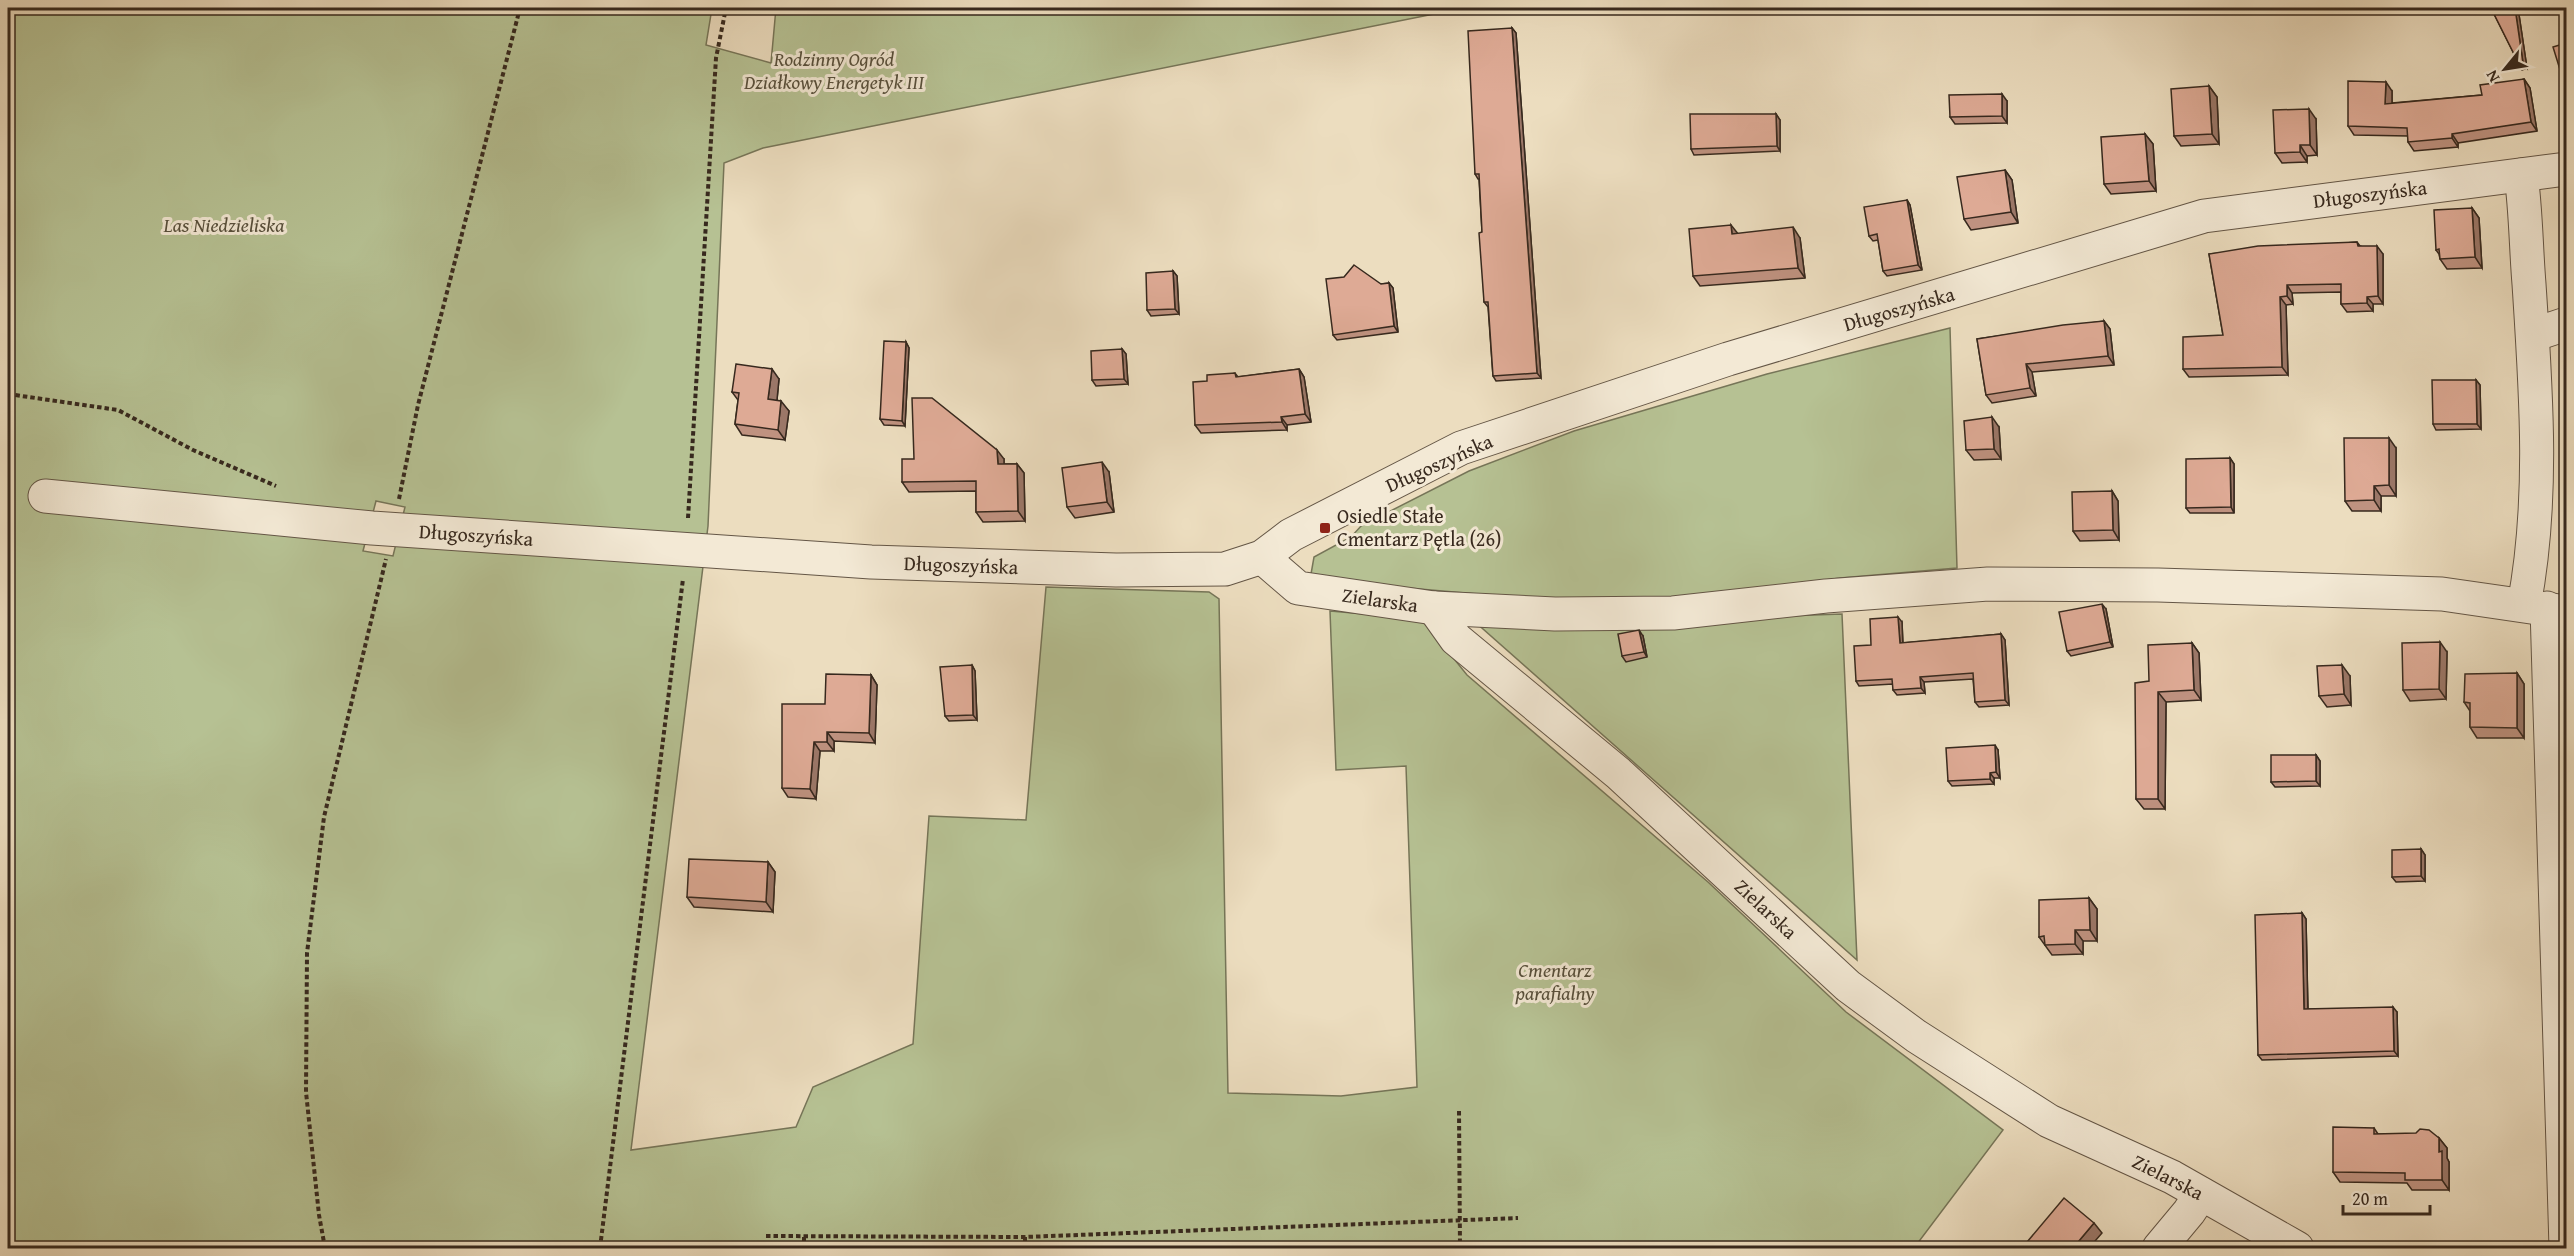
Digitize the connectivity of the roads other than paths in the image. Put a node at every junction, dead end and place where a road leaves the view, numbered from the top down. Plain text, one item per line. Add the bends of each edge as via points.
1 (2566, 168) edge
2 (2521, 175) junction
3 (2566, 324) edge
4 (2533, 334) junction
5 (45, 496) dead end
6 (1262, 557) junction
7 (1434, 608) junction
8 (2546, 608) edge
9 (2201, 1194) junction
10 (2159, 1248) edge
11 (2297, 1248) edge
12 (2566, 1248) edge

1 - 2 street, Długoszyńska
2 - 4 street
2 - 6 street, Długoszyńska via 2204,216 1728,359 1461,448 1291,534
3 - 4 street
4 - 8 street via 2537,465 2528,584
5 - 6 street, Długoszyńska via 393,530 871,562 1116,570 1225,569
6 - 7 street, Zielarska via 1298,588
7 - 8 street via 1555,614 1673,613 1988,584 2442,594
7 - 9 street, Zielarska via 1456,639 1618,773 1848,986 1916,1036 2049,1120
8 - 12 street
9 - 10 street
9 - 11 street, Zielarska

